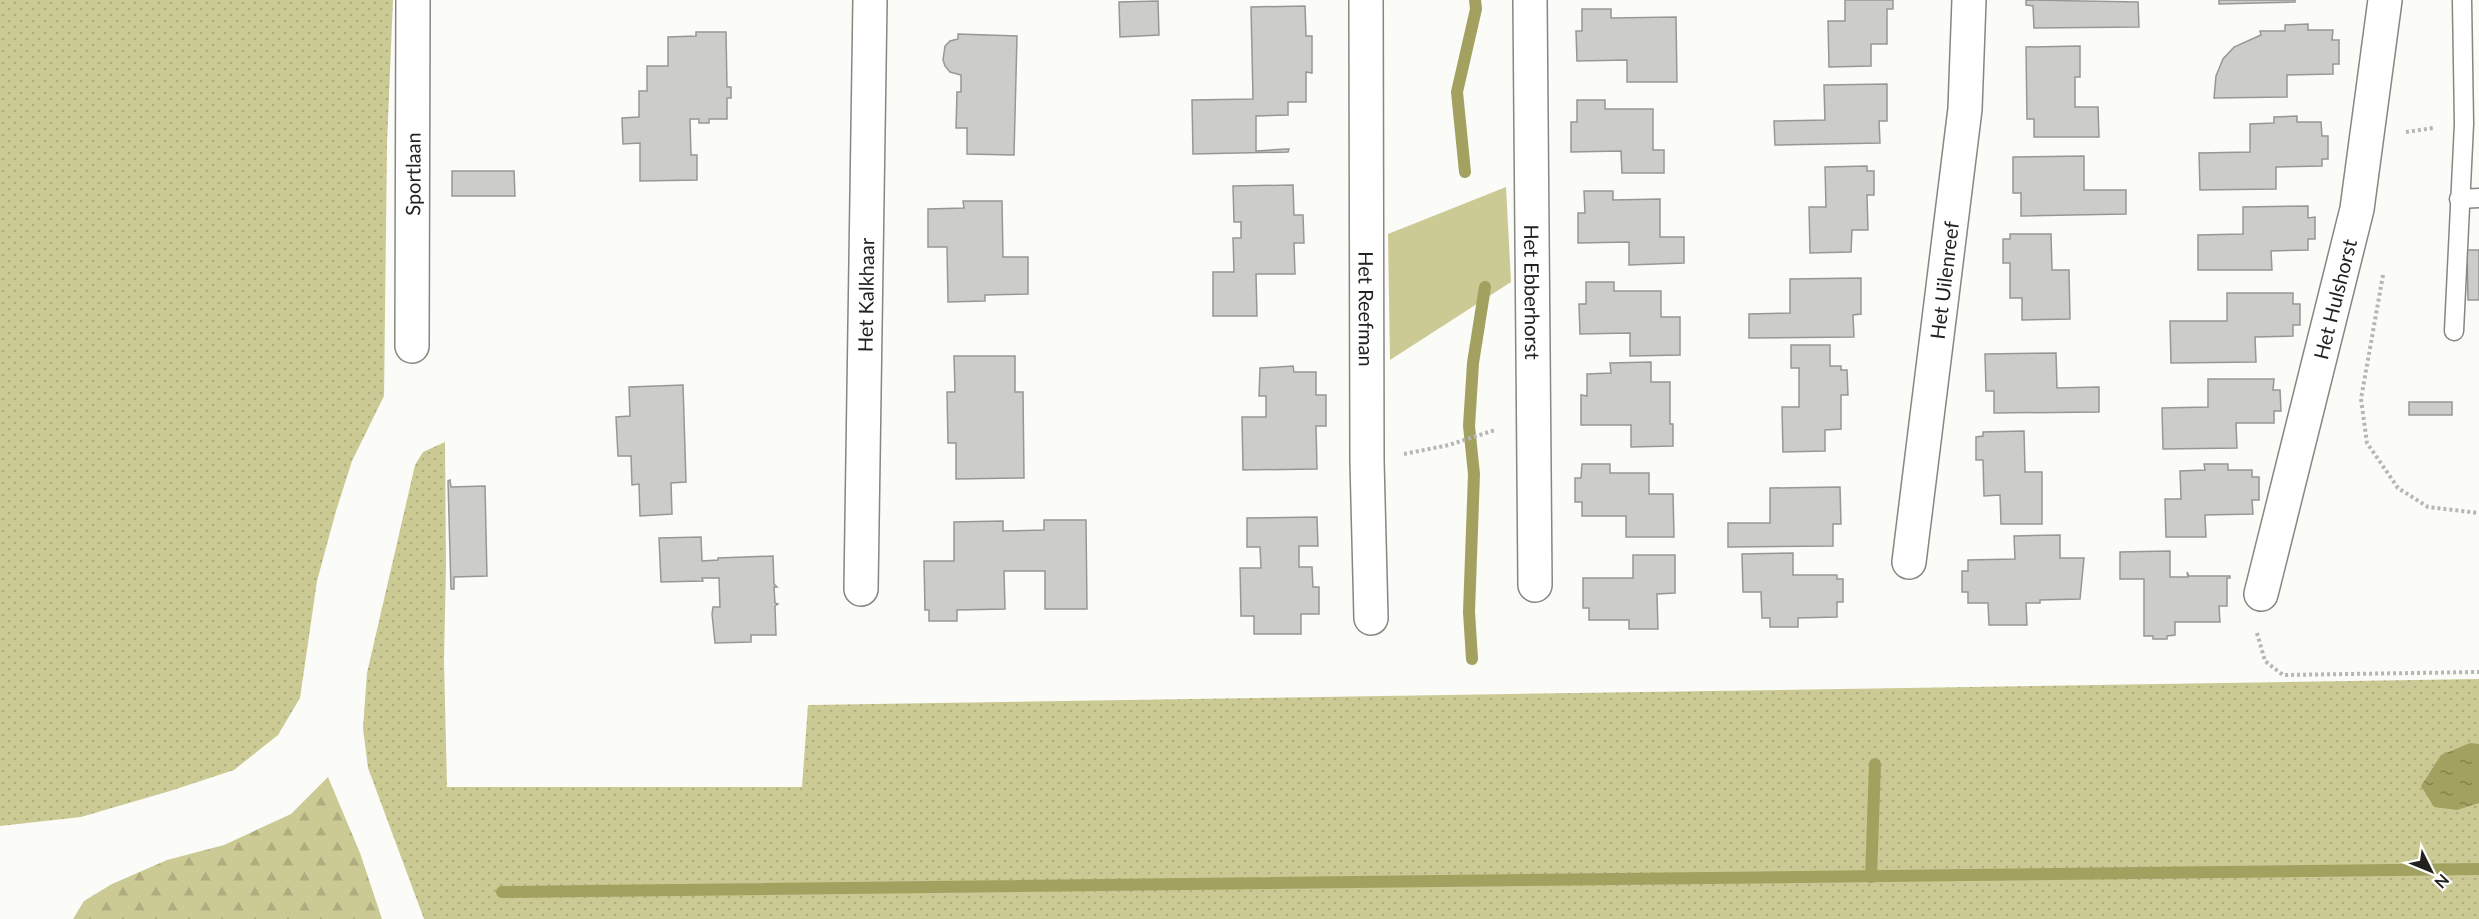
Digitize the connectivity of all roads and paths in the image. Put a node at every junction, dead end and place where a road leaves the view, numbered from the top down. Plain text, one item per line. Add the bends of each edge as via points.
1 (413, 0) edge
2 (870, 0) edge
3 (1366, 0) edge
4 (1530, 0) edge
5 (1969, 0) edge
6 (2385, 0) edge
7 (2462, 0) edge
8 (2464, 124) junction
9 (2405, 142) dead end
10 (2479, 198) edge
11 (2459, 199) junction
12 (2384, 271) dead end
13 (2454, 331) dead end
14 (412, 346) dead end
15 (1488, 433) dead end
16 (1449, 445) dead end
17 (2479, 513) edge
18 (1909, 562) dead end
19 (1535, 585) dead end
20 (861, 589) dead end
21 (2261, 594) joint
22 (1371, 618) dead end
23 (2479, 672) edge

1 - 14 street, Sportlaan
2 - 20 street, Het Kalkhaar
3 - 22 street, Het Reefman
4 - 19 street, Het Ebberhorst
5 - 18 street, Het Uilenreef via 1965,108
6 - 21 street, Het Hulshorst via 2358,209
7 - 8 lane
8 - 9 path via 2406,130
8 - 11 lane
10 - 11 lane
11 - 13 lane
12 - 17 path via 2361,399 2367,443 2398,488 2428,507
15 - 16 path
21 - 23 path via 2256,631 2265,661 2283,675

